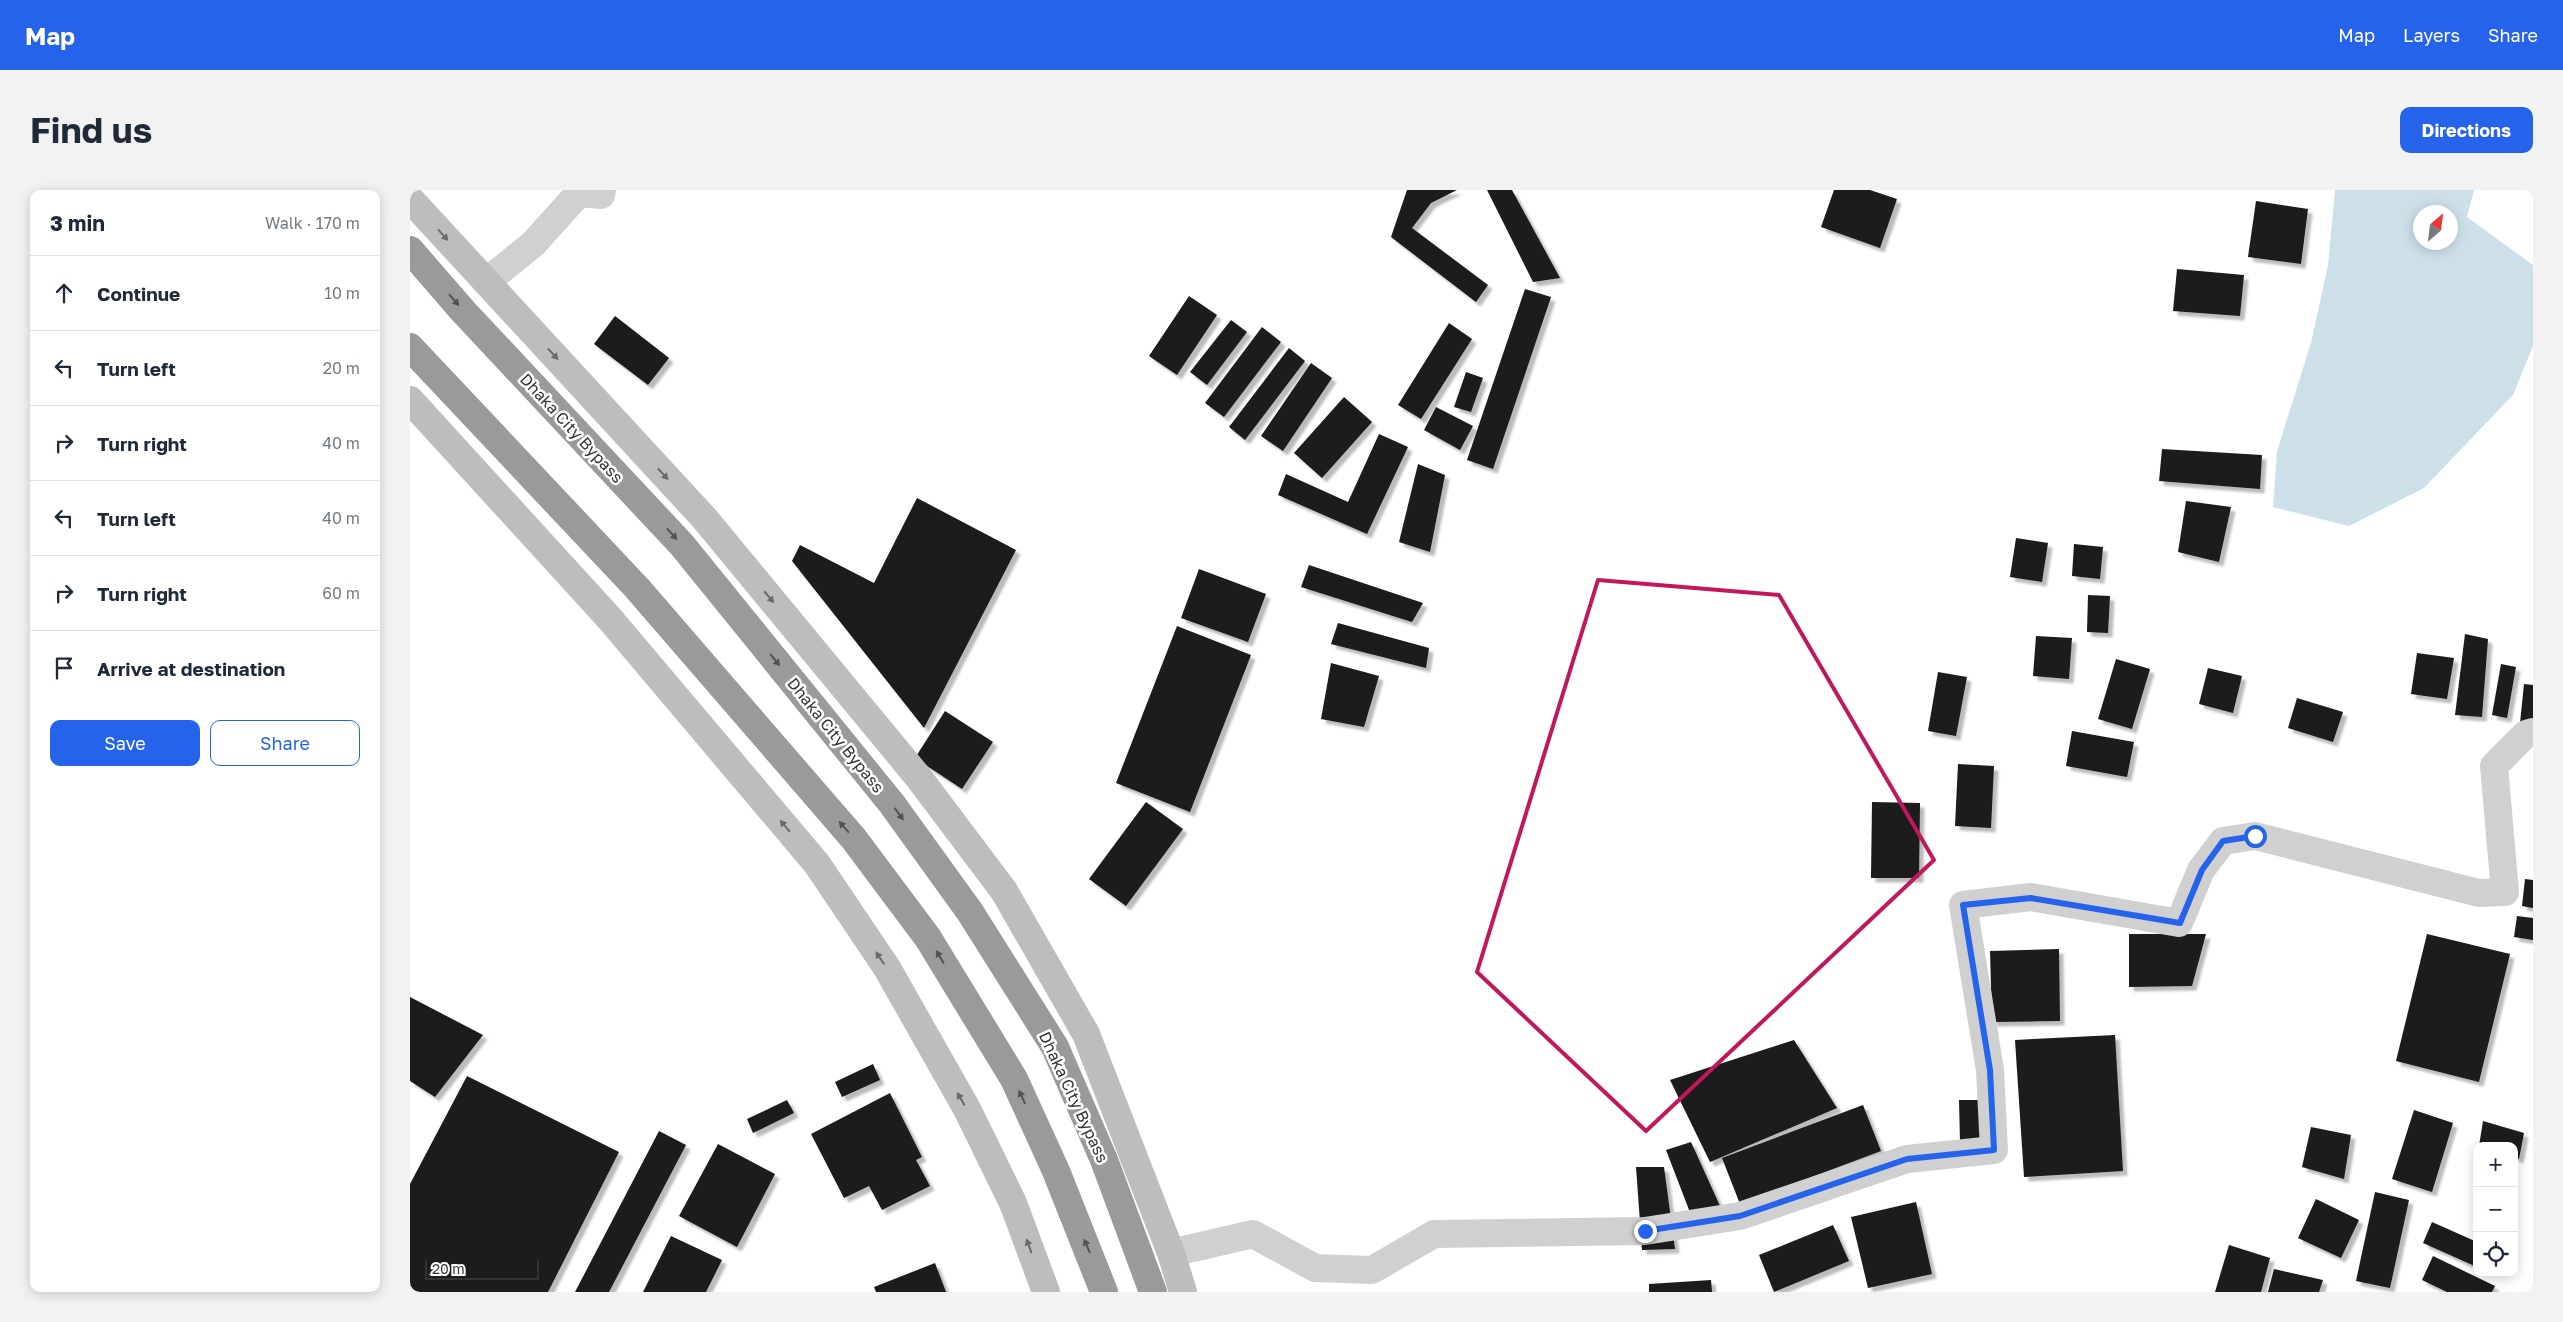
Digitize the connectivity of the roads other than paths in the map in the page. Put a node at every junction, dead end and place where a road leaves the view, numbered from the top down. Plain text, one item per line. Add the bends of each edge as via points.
1 (602, 190) edge
2 (410, 198) edge
3 (410, 250) edge
4 (486, 282) junction
5 (410, 347) edge
6 (410, 400) edge
7 (2533, 732) edge
8 (1171, 1253) junction
9 (1046, 1292) edge
10 (1104, 1292) edge
11 (1153, 1292) edge
12 (1183, 1292) edge

1 - 4 street via 601,195 579,193 533,244
2 -> 4 main road
3 -> 11 highway, Dhaka City Bypass via 682,545 892,804 970,912 1055,1047 1104,1160
4 -> 8 main road via 705,519 919,778 1004,891 1086,1034
10 -> 5 highway via 1056,1171 1014,1079 928,938 854,839 637,588
9 -> 6 main road via 1013,1203 967,1110 886,968 817,864 610,619
7 - 8 street via 2526,734 2494,766 2505,892 2479,893 2255,836 2223,841 2202,870 2180,923 2031,898 1963,905 1990,1070 1994,1150 1907,1159 1740,1216 1645,1231 1434,1234 1372,1270 1315,1268 1253,1234
8 - 12 main road

